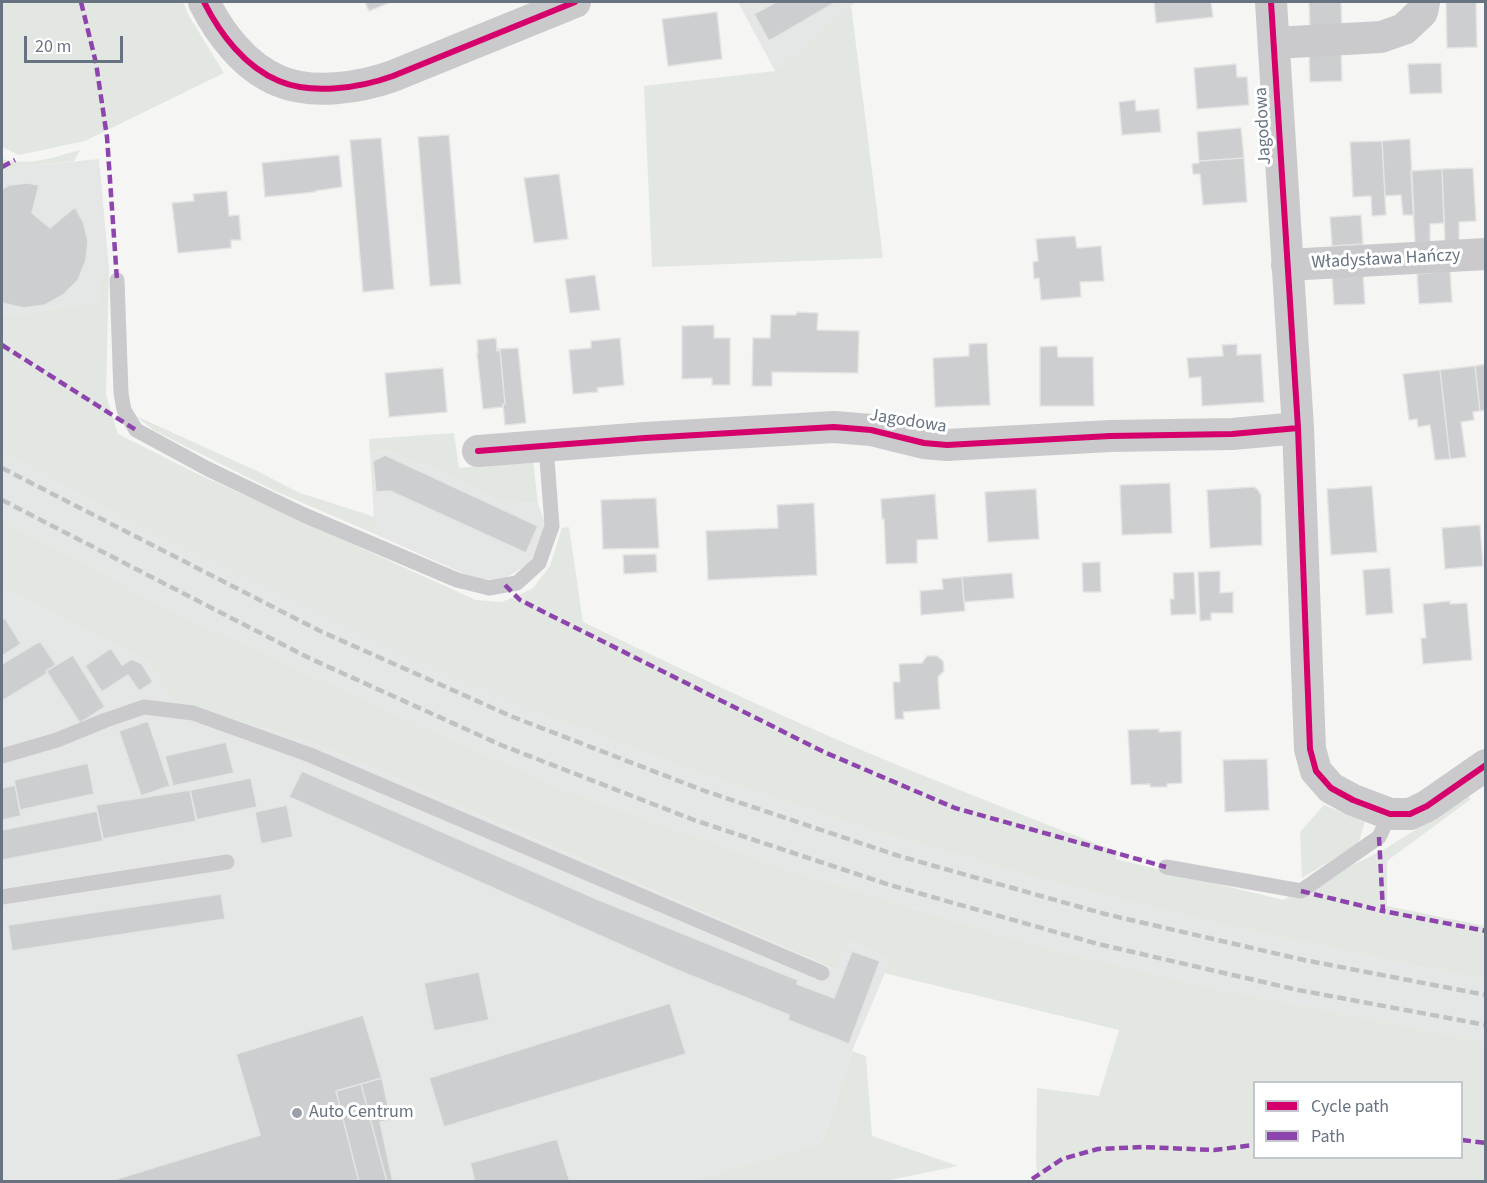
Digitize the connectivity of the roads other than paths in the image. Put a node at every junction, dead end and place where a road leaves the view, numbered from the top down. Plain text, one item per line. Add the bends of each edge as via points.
1 (204, 2) edge
2 (575, 2) edge
3 (1271, 2) edge
4 (1424, 2) edge
5 (1274, 43) junction
6 (1485, 254) edge
7 (1287, 265) junction
8 (117, 280) dead end
9 (1298, 429) junction
10 (546, 446) junction
11 (478, 451) dead end
12 (2, 756) edge
13 (1485, 765) edge
14 (1390, 814) junction
15 (227, 862) dead end
16 (1166, 867) dead end
17 (2, 897) edge
18 (822, 973) dead end

1 - 2 street via 227,39 266,75 288,84 326,88 383,80
3 - 5 street, Jagodowa
4 - 5 street via 1422,12 1404,29 1381,37
5 - 7 street, Jagodowa
6 - 7 street, Władysława Hańczy
7 - 9 street, Jagodowa
8 - 10 lane via 121,393 124,410 136,430 304,515 457,580 489,588 517,584 539,563 552,526
9 - 10 street, Jagodowa via 947,445 834,427
9 - 14 street, Jagodowa via 1310,749 1316,771 1331,788 1353,801
10 - 11 street, Jagodowa
12 - 18 lane via 144,707 193,713 310,755
13 - 14 street, Jagodowa via 1427,806 1410,814
14 - 16 lane via 1379,837 1301,891
15 - 17 lane

